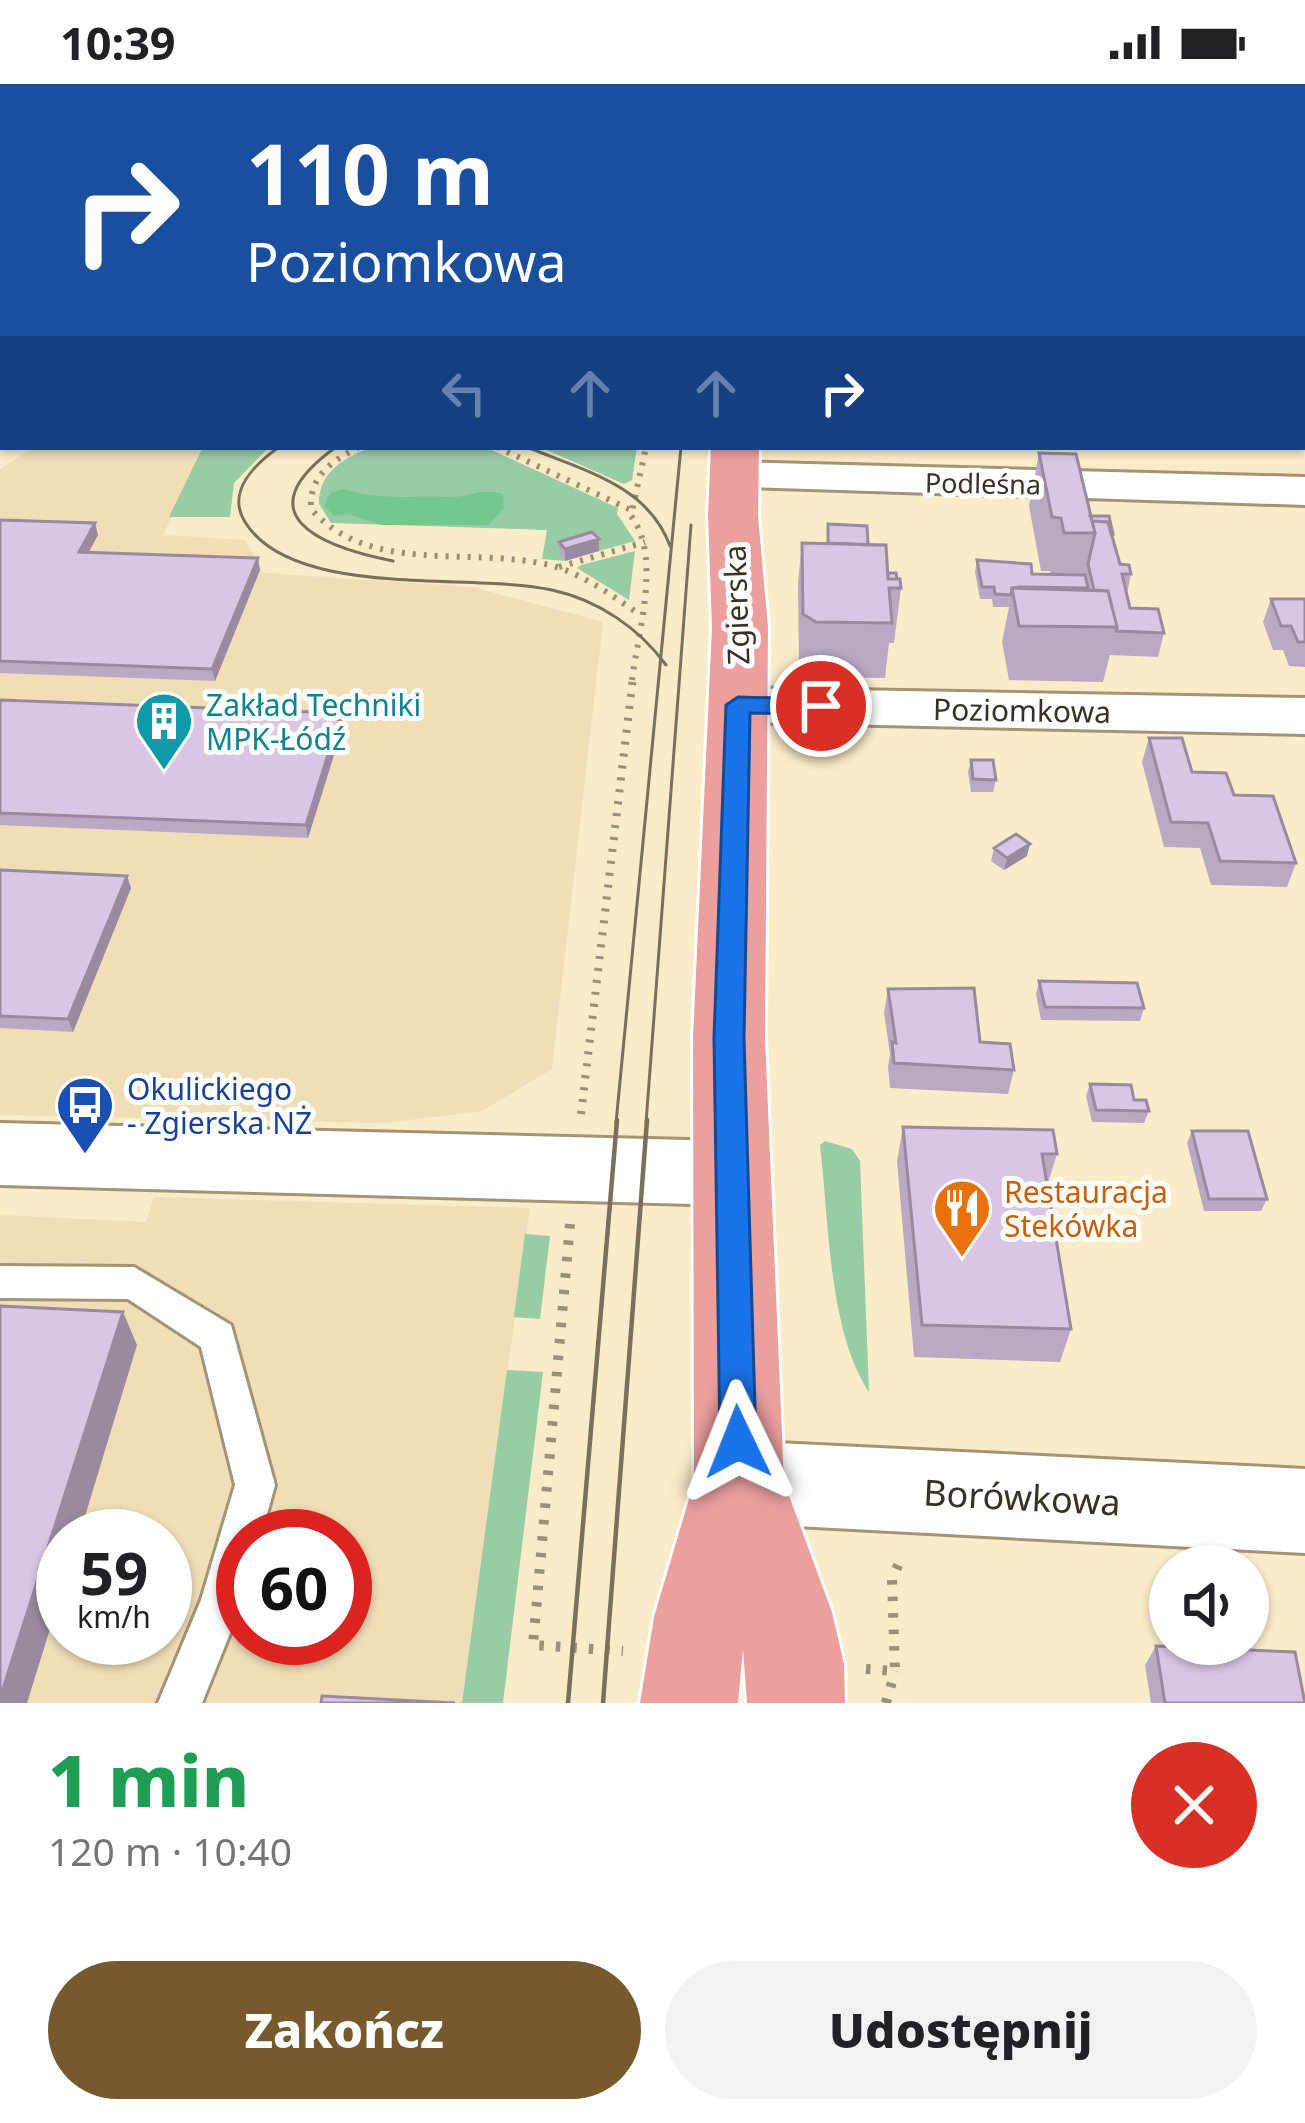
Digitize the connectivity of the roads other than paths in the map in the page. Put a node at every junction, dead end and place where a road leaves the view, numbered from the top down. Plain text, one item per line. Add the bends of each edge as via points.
1 (734, 462) edge
2 (1305, 491) edge
3 (738, 705) junction
4 (1305, 716) edge
5 (0, 1154) edge
6 (729, 1173) junction
7 (0, 1282) edge
8 (739, 1482) junction
9 (1305, 1511) edge
10 (656, 1677) edge
11 (826, 1686) edge
12 (180, 1703) edge

1 - 2 street, Podleśna
1 - 3 main road, Zgierska
3 - 4 street, Poziomkowa
3 - 6 main road, Zgierska
5 - 6 street
6 - 8 main road, Zgierska
7 - 12 lane via 134,1282 218,1337 255,1485 222,1600
8 - 9 street, Borówkowa
8 - 10 main road, Zgierska via 703,1599
8 - 11 main road, Zgierska via 795,1664

